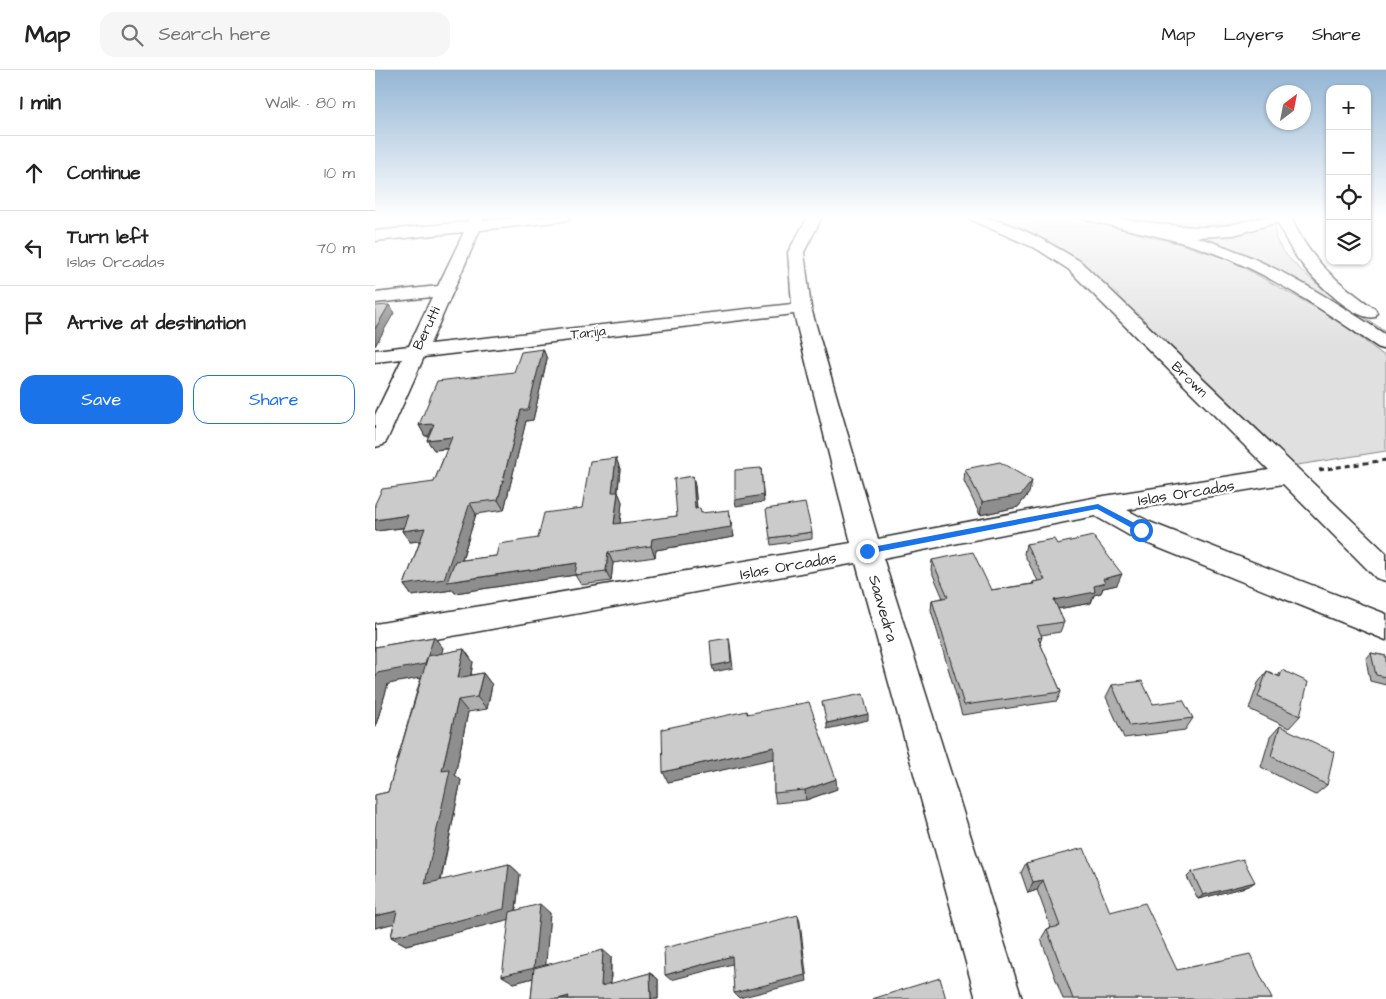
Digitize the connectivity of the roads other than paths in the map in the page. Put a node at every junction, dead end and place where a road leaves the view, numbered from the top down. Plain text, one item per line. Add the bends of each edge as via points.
1 (457, 260) edge
2 (797, 260) edge
3 (1067, 260) edge
4 (1245, 260) edge
5 (1307, 260) edge
6 (443, 292) junction
7 (375, 298) edge
8 (802, 308) junction
9 (1386, 325) edge
10 (1386, 344) edge
11 (415, 351) junction
12 (375, 356) edge
13 (375, 440) edge
14 (1289, 475) junction
15 (1098, 506) junction
16 (867, 551) junction
17 (1386, 570) edge
18 (1386, 627) edge
19 (375, 638) edge
20 (999, 999) edge

1 - 6 street, Berutti
2 - 8 street, Saavedra
3 - 14 street, Brown
4 - 10 street via 1339,313
5 - 9 street via 1346,296
6 - 7 street
6 - 11 street, Berutti
8 - 11 street, Tarija
8 - 16 street, Saavedra
11 - 12 street, Tarija
11 - 13 street, Berutti
14 - 15 street, Islas Orcadas
14 - 17 street, Brown
15 - 16 street, Islas Orcadas
15 - 18 street via 1141,530
16 - 19 street, Islas Orcadas
16 - 20 street, Saavedra

